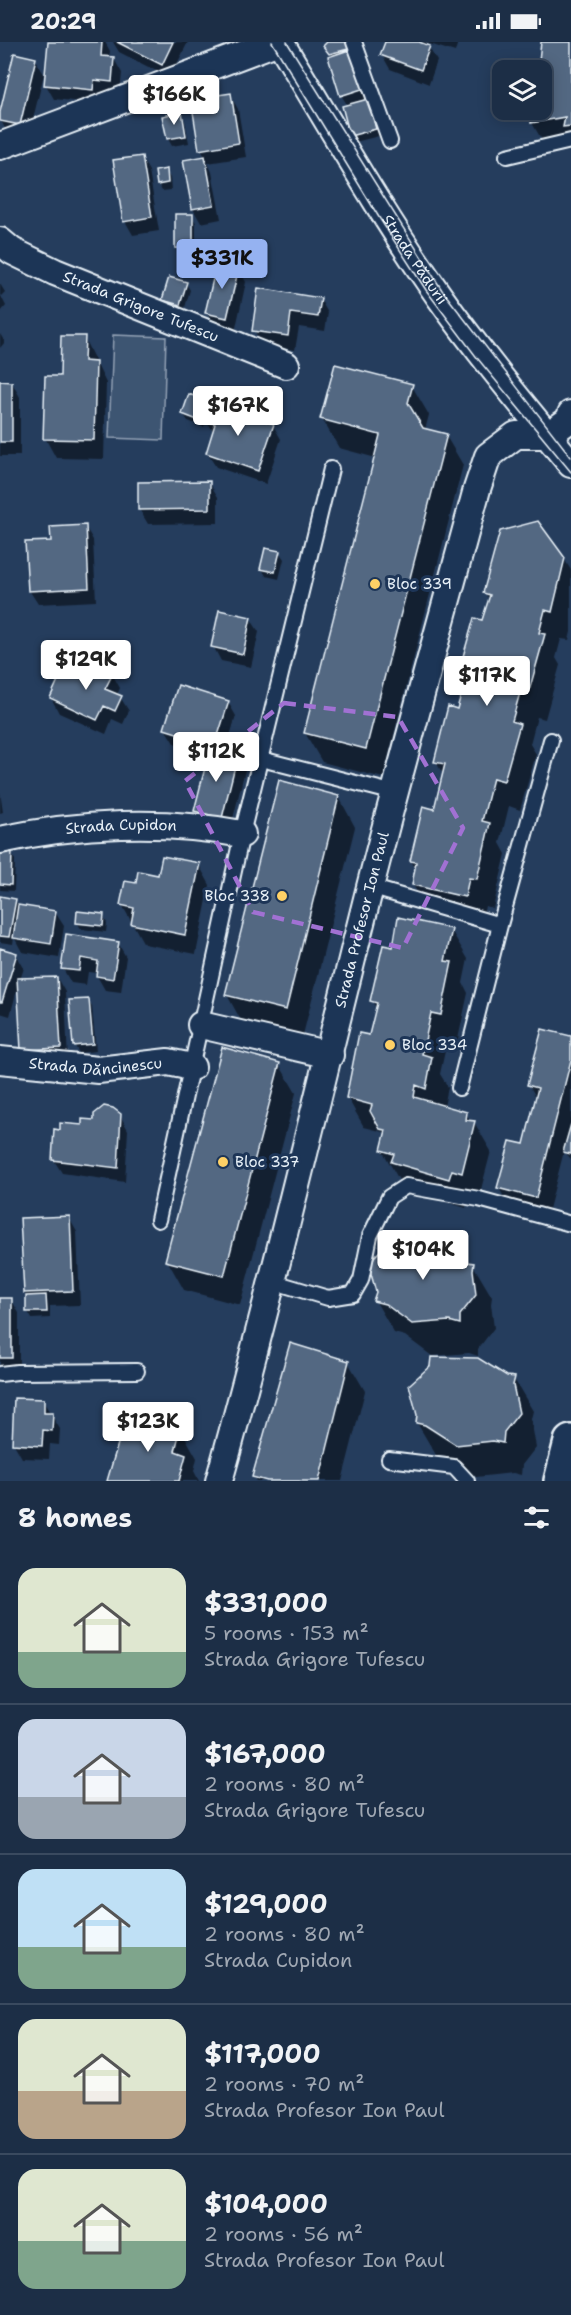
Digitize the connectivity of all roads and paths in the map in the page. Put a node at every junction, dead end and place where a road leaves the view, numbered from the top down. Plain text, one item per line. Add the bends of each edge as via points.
1 (278, 42) edge
2 (354, 42) edge
3 (390, 141) dead end
4 (571, 141) edge
5 (0, 146) edge
6 (507, 156) dead end
7 (0, 241) edge
8 (286, 365) dead end
9 (571, 414) edge
10 (548, 435) junction
11 (571, 464) edge
12 (331, 469) dead end
13 (551, 740) dead end
14 (261, 759) junction
15 (395, 793) junction
16 (242, 834) junction
17 (0, 840) edge
18 (370, 887) junction
19 (500, 925) junction
20 (201, 1025) junction
21 (330, 1055) junction
22 (0, 1060) edge
23 (192, 1067) junction
24 (459, 1088) dead end
25 (158, 1220) dead end
26 (571, 1224) edge
27 (271, 1281) junction
28 (137, 1371) dead end
29 (0, 1374) edge
30 (571, 1442) edge
31 (389, 1459) dead end
32 (219, 1481) edge
33 (467, 1481) edge
34 (561, 1481) edge

1 - 5 street
1 - 10 street, Strada Pădurii via 433,288
2 - 3 lane
4 - 6 lane
7 - 8 street, Strada Grigore Tufescu via 55,273
9 - 10 street via 569,420
10 - 11 street, Strada Pădurii
10 - 15 street, Strada Profesor Ion Paul via 516,435 489,456
12 - 14 lane
13 - 19 lane
14 - 15 lane
14 - 16 lane
15 - 18 street, Strada Profesor Ion Paul
16 - 17 street, Strada Cupidon via 167,825 86,827
16 - 20 lane
18 - 19 lane
18 - 21 street, Strada Profesor Ion Paul
19 - 24 lane
20 - 21 street
20 - 23 lane
21 - 27 street, Strada Profesor Ion Paul
22 - 23 street, Strada Dăncinescu via 98,1070 168,1062
23 - 25 lane
26 - 27 lane via 479,1198 406,1186 389,1197 370,1236 361,1280 353,1294 328,1298
27 - 32 street, Strada Profesor Ion Paul
28 - 29 lane
30 - 34 main road
31 - 33 lane via 454,1467

